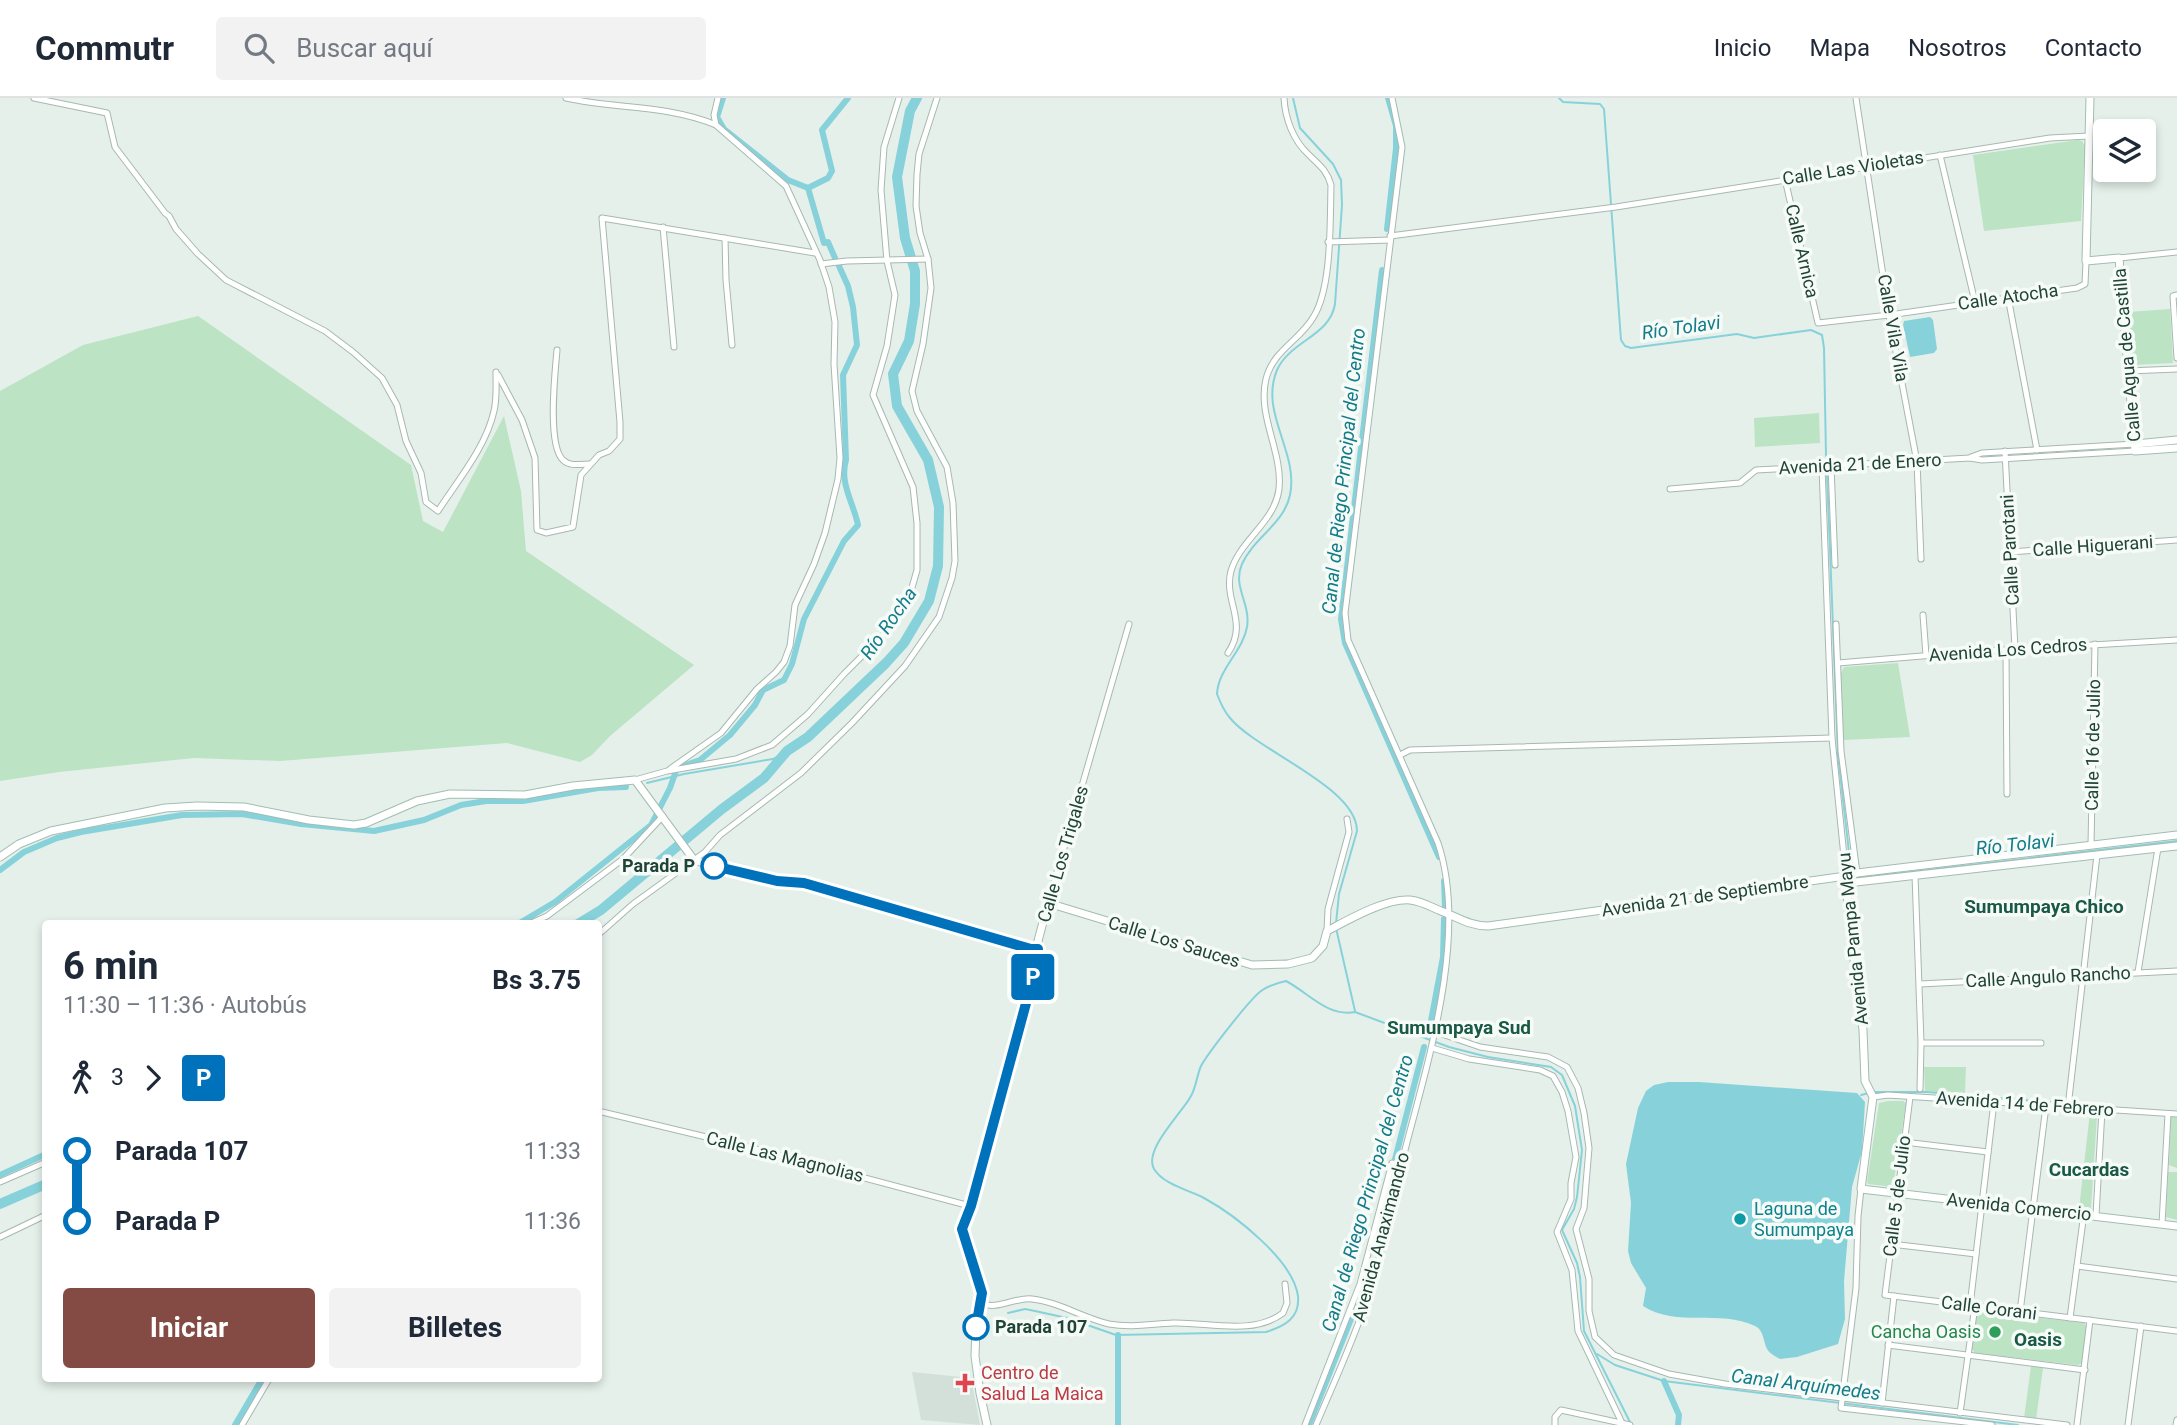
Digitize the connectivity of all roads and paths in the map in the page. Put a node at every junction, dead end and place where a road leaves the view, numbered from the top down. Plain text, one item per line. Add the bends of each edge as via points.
1 (34, 98) edge
2 (566, 98) edge
3 (718, 98) edge
4 (899, 98) edge
5 (937, 98) edge
6 (1284, 98) edge
7 (1392, 98) edge
8 (1856, 98) edge
9 (2090, 98) edge
10 (71, 102) edge
11 (716, 125) junction
12 (2089, 136) junction
13 (1940, 155) junction
14 (1867, 167) junction
15 (1785, 179) junction
16 (663, 227) junction
17 (725, 238) junction
18 (1390, 238) junction
19 (1331, 242) junction
20 (2177, 252) edge
21 (816, 253) junction
22 (2119, 258) junction
23 (925, 260) junction
24 (889, 261) junction
25 (2086, 261) junction
26 (821, 264) junction
27 (2175, 296) edge
28 (2008, 297) junction
29 (1975, 302) junction
30 (1889, 315) junction
31 (1818, 323) joint
32 (732, 345) dead end
33 (674, 348) dead end
34 (556, 350) dead end
35 (2177, 358) edge
36 (2177, 369) edge
37 (2128, 372) junction
38 (2177, 440) edge
39 (2135, 447) junction
40 (2177, 448) edge
41 (2037, 449) junction
42 (2005, 451) junction
43 (2038, 457) junction
44 (1970, 458) junction
45 (2005, 459) junction
46 (1916, 462) junction
47 (591, 464) junction
48 (1831, 466) junction
49 (1822, 467) junction
50 (1670, 489) dead end
51 (2177, 540) edge
52 (2010, 552) junction
53 (1921, 559) dead end
54 (1835, 565) dead end
55 (1923, 615) dead end
56 (1129, 624) dead end
57 (1836, 624) dead end
58 (2177, 640) edge
59 (2095, 644) junction
60 (2015, 649) junction
61 (2006, 650) junction
62 (1228, 653) dead end
63 (1926, 655) junction
64 (1838, 663) junction
65 (1832, 738) junction
66 (1400, 755) junction
67 (667, 771) junction
68 (635, 779) junction
69 (2007, 794) dead end
70 (665, 818) junction
71 (1347, 819) dead end
72 (2177, 835) edge
73 (2091, 845) junction
74 (2177, 846) edge
75 (2158, 848) junction
76 (2096, 855) junction
77 (0, 857) edge
78 (693, 858) junction
79 (1857, 873) junction
80 (1915, 876) junction
81 (1847, 880) junction
82 (1048, 903) junction
83 (1449, 914) junction
84 (538, 920) edge
85 (1332, 929) junction
86 (602, 931) edge
87 (1038, 949) junction
88 (2177, 971) edge
89 (2138, 972) junction
90 (2083, 975) junction
91 (1920, 984) junction
92 (1436, 1033) junction
93 (1922, 1043) junction
94 (2041, 1043) dead end
95 (1432, 1045) junction
96 (1920, 1089) dead end
97 (1873, 1097) junction
98 (1910, 1097) junction
99 (1994, 1102) junction
100 (2069, 1104) junction
101 (2046, 1106) junction
102 (2102, 1110) junction
103 (602, 1112) edge
104 (2168, 1114) junction
105 (2177, 1114) edge
106 (1904, 1142) junction
107 (1989, 1152) junction
108 (1392, 1163) dead end
109 (42, 1164) edge
110 (0, 1182) edge
111 (1861, 1189) junction
112 (1898, 1193) junction
113 (1982, 1203) junction
114 (971, 1206) junction
115 (2034, 1208) junction
116 (2084, 1213) junction
117 (2096, 1215) junction
118 (42, 1217) edge
119 (2162, 1224) junction
120 (2177, 1226) edge
121 (0, 1237) edge
122 (1891, 1244) junction
123 (1976, 1254) junction
124 (2077, 1266) junction
125 (2177, 1279) edge
126 (1285, 1284) dead end
127 (1885, 1295) joint
128 (1895, 1296) junction
129 (981, 1303) junction
130 (1973, 1306) junction
131 (2020, 1312) junction
132 (2070, 1318) junction
133 (2090, 1320) junction
134 (2141, 1326) junction
135 (2177, 1331) edge
136 (1888, 1345) junction
137 (1968, 1356) junction
138 (2084, 1370) junction
139 (267, 1382) edge
140 (1842, 1402) junction
141 (1882, 1403) junction
142 (1960, 1413) junction
143 (1626, 1424) edge
144 (242, 1425) edge
145 (987, 1425) edge
146 (1305, 1425) edge
147 (1317, 1425) edge
148 (1555, 1425) edge
149 (1992, 1425) edge
150 (2067, 1425) edge
151 (2077, 1425) edge
152 (2128, 1425) edge

1 - 10 street
2 - 11 street via 674,112
3 - 11 street
4 - 24 street via 882,156
5 - 23 street via 917,174 916,206
6 - 19 street via 1288,122 1300,144 1329,178
7 - 18 street, Avenida Anaximandro via 1402,147
8 - 14 street, Calle Vila Vila
9 - 12 street
10 - 47 street via 107,113 115,147 177,229 226,280 325,331 382,378 397,405 421,473 426,502 438,510 489,427 495,409 496,372 522,420 535,458 537,530 546,533 573,527 581,475
11 - 21 street via 786,186
12 - 13 street, Calle Las Violetas
12 - 25 street
13 - 14 street, Calle Las Violetas
13 - 29 street
14 - 15 street, Calle Las Violetas
14 - 30 street, Calle Vila Vila
15 - 18 street, Calle Las Violetas
15 - 31 street, Calle Arnica
16 - 17 street
16 - 33 street
16 - 47 street via 602,218 620,439
17 - 21 street
17 - 32 street
18 - 19 street, Calle Las Violetas
18 - 66 street, Avenida Anaximandro via 1345,613 1348,640
19 - 62 street via 1315,314 1280,351 1266,376 1264,405 1279,487 1276,503 1245,544 1231,572 1238,632
20 - 22 street
21 - 26 street
22 - 25 street
22 - 37 street, Calle Agua de Castilla
23 - 24 street
23 - 78 street via 930,301 912,391 917,411 947,467 953,503 955,561 939,617 905,666 843,733 801,773
24 - 26 street
24 - 67 street via 895,295 873,395 913,487 917,570 904,607 808,715 772,745 736,759
25 - 28 street, Calle Atocha via 2085,284 2077,288
26 - 67 street via 835,322 840,446 838,479 825,533 795,605 784,662 721,733
27 - 35 street
28 - 29 street, Calle Atocha
28 - 41 street
29 - 30 street, Calle Atocha
30 - 31 street, Calle Atocha
30 - 46 street, Calle Vila Vila
34 - 47 street via 554,431 561,458 567,463
36 - 37 street
37 - 39 street, Calle Agua de Castilla
38 - 39 street, Avenida 21 de Enero
39 - 40 street, Avenida 21 de Enero
39 - 41 street, Avenida 21 de Enero
39 - 43 street, Avenida 21 de Enero
41 - 42 street, Avenida 21 de Enero
41 - 43 street
42 - 44 street, Avenida 21 de Enero
42 - 45 street, Calle Parotani
43 - 45 street, Avenida 21 de Enero
44 - 45 street, Avenida 21 de Enero
44 - 46 street, Avenida 21 de Enero
45 - 52 street, Calle Parotani
46 - 48 street, Avenida 21 de Enero
46 - 53 street, Calle Vila Vila
48 - 49 street, Avenida 21 de Enero
48 - 54 street
49 - 50 street, Avenida 21 de Enero via 1756,470 1740,483
49 - 65 street, Avenida Pampa Mayu
51 - 52 street, Calle Higuerani
52 - 60 street, Calle Parotani
55 - 63 street
56 - 82 street, Calle Los Trigales
57 - 64 street, Avenida Pampa Mayu
58 - 59 street, Avenida Los Cedros
59 - 60 street, Avenida Los Cedros
59 - 73 street, Calle 16 de Julio
60 - 61 street, Avenida Los Cedros
61 - 63 street, Avenida Los Cedros
61 - 69 street
63 - 64 street, Avenida Los Cedros
64 - 79 street, Avenida Pampa Mayu via 1841,751
65 - 66 street via 1410,750
65 - 81 street, Avenida Pampa Mayu
66 - 83 street, Avenida Anaximandro via 1446,866
67 - 68 street
68 - 70 street
68 - 77 street via 525,794 450,794 416,801 354,825 244,807 165,808 51,831
70 - 78 street
70 - 84 street via 623,859
71 - 85 street via 1349,832 1328,909
72 - 73 street, Avenida 21 de Septiembre
73 - 79 street, Avenida 21 de Septiembre
74 - 75 street, Avenida 21 de Septiembre
75 - 76 street, Avenida 21 de Septiembre
75 - 89 street
76 - 80 street, Avenida 21 de Septiembre
76 - 90 street
78 - 86 street
78 - 87 street via 733,872 804,883
79 - 81 street, Avenida 21 de Septiembre
80 - 81 street, Avenida 21 de Septiembre
80 - 91 street
81 - 83 street, Avenida 21 de Septiembre via 1488,926 1475,926
81 - 97 street, Avenida Pampa Mayu via 1866,1081
82 - 85 street, Calle Los Sauces via 1252,965 1306,961 1318,953
82 - 87 street, Calle Los Trigales
83 - 85 street, Avenida 21 de Septiembre via 1406,900
83 - 92 street, Avenida Anaximandro
87 - 114 street, Calle Los Trigales
88 - 89 street, Calle Angulo Rancho
89 - 90 street, Calle Angulo Rancho
90 - 91 street, Calle Angulo Rancho
90 - 100 street
91 - 93 street
92 - 95 street, Avenida Anaximandro
92 - 140 street via 1480,1047 1548,1057 1567,1067 1578,1088 1589,1148 1584,1208 1576,1229 1589,1279 1589,1311 1595,1337 1614,1355 1669,1374
93 - 94 street
93 - 96 street
95 - 143 street via 1469,1059 1548,1073 1557,1081 1569,1111 1576,1157 1571,1199 1557,1232 1572,1270 1578,1331
95 - 147 street, Avenida Anaximandro via 1369,1293
97 - 98 street, Avenida 14 de Febrero
97 - 111 street, Avenida Pampa Mayu
98 - 99 street, Avenida 14 de Febrero
98 - 106 street, Calle 5 de Julio
99 - 101 street, Avenida 14 de Febrero
99 - 107 street
100 - 101 street, Avenida 14 de Febrero
100 - 102 street, Avenida 14 de Febrero
101 - 115 street
102 - 104 street, Avenida 14 de Febrero
102 - 117 street
103 - 114 street, Calle Las Magnolias
104 - 105 street, Avenida 14 de Febrero
104 - 119 street
106 - 107 street
106 - 112 street, Calle 5 de Julio
107 - 113 street
108 - 146 street, Avenida Anaximandro via 1357,1293
109 - 110 street
111 - 112 street, Avenida Comercio
111 - 140 street, Avenida Pampa Mayu via 1856,1288
112 - 113 street, Avenida Comercio
112 - 122 street, Calle 5 de Julio
113 - 115 street, Avenida Comercio
113 - 123 street
114 - 129 street, Calle Los Trigales via 962,1229
115 - 116 street, Avenida Comercio
115 - 131 street
116 - 117 street, Avenida Comercio
116 - 124 street
117 - 119 street, Avenida Comercio
118 - 121 street
119 - 120 street, Avenida Comercio
122 - 123 street
122 - 127 street, Calle 5 de Julio
123 - 130 street
124 - 125 street
124 - 132 street
126 - 129 street via 1283,1313 1269,1321 1237,1326 1171,1323 1130,1327 1037,1300 990,1307
127 - 128 street, Calle Corani
128 - 130 street, Calle Corani
128 - 136 street
129 - 145 street, Calle Los Trigales via 976,1327 977,1373
130 - 131 street, Calle Corani
130 - 137 street
131 - 132 street, Calle Corani
132 - 133 street, Calle Corani
133 - 134 street, Calle Corani
133 - 138 street
134 - 135 street, Calle Corani
134 - 152 street
136 - 137 street
136 - 141 street
137 - 138 street
137 - 142 street
138 - 151 street
139 - 144 street
140 - 141 street
140 - 149 street
141 - 142 street
142 - 150 street
143 - 148 street via 1561,1410

